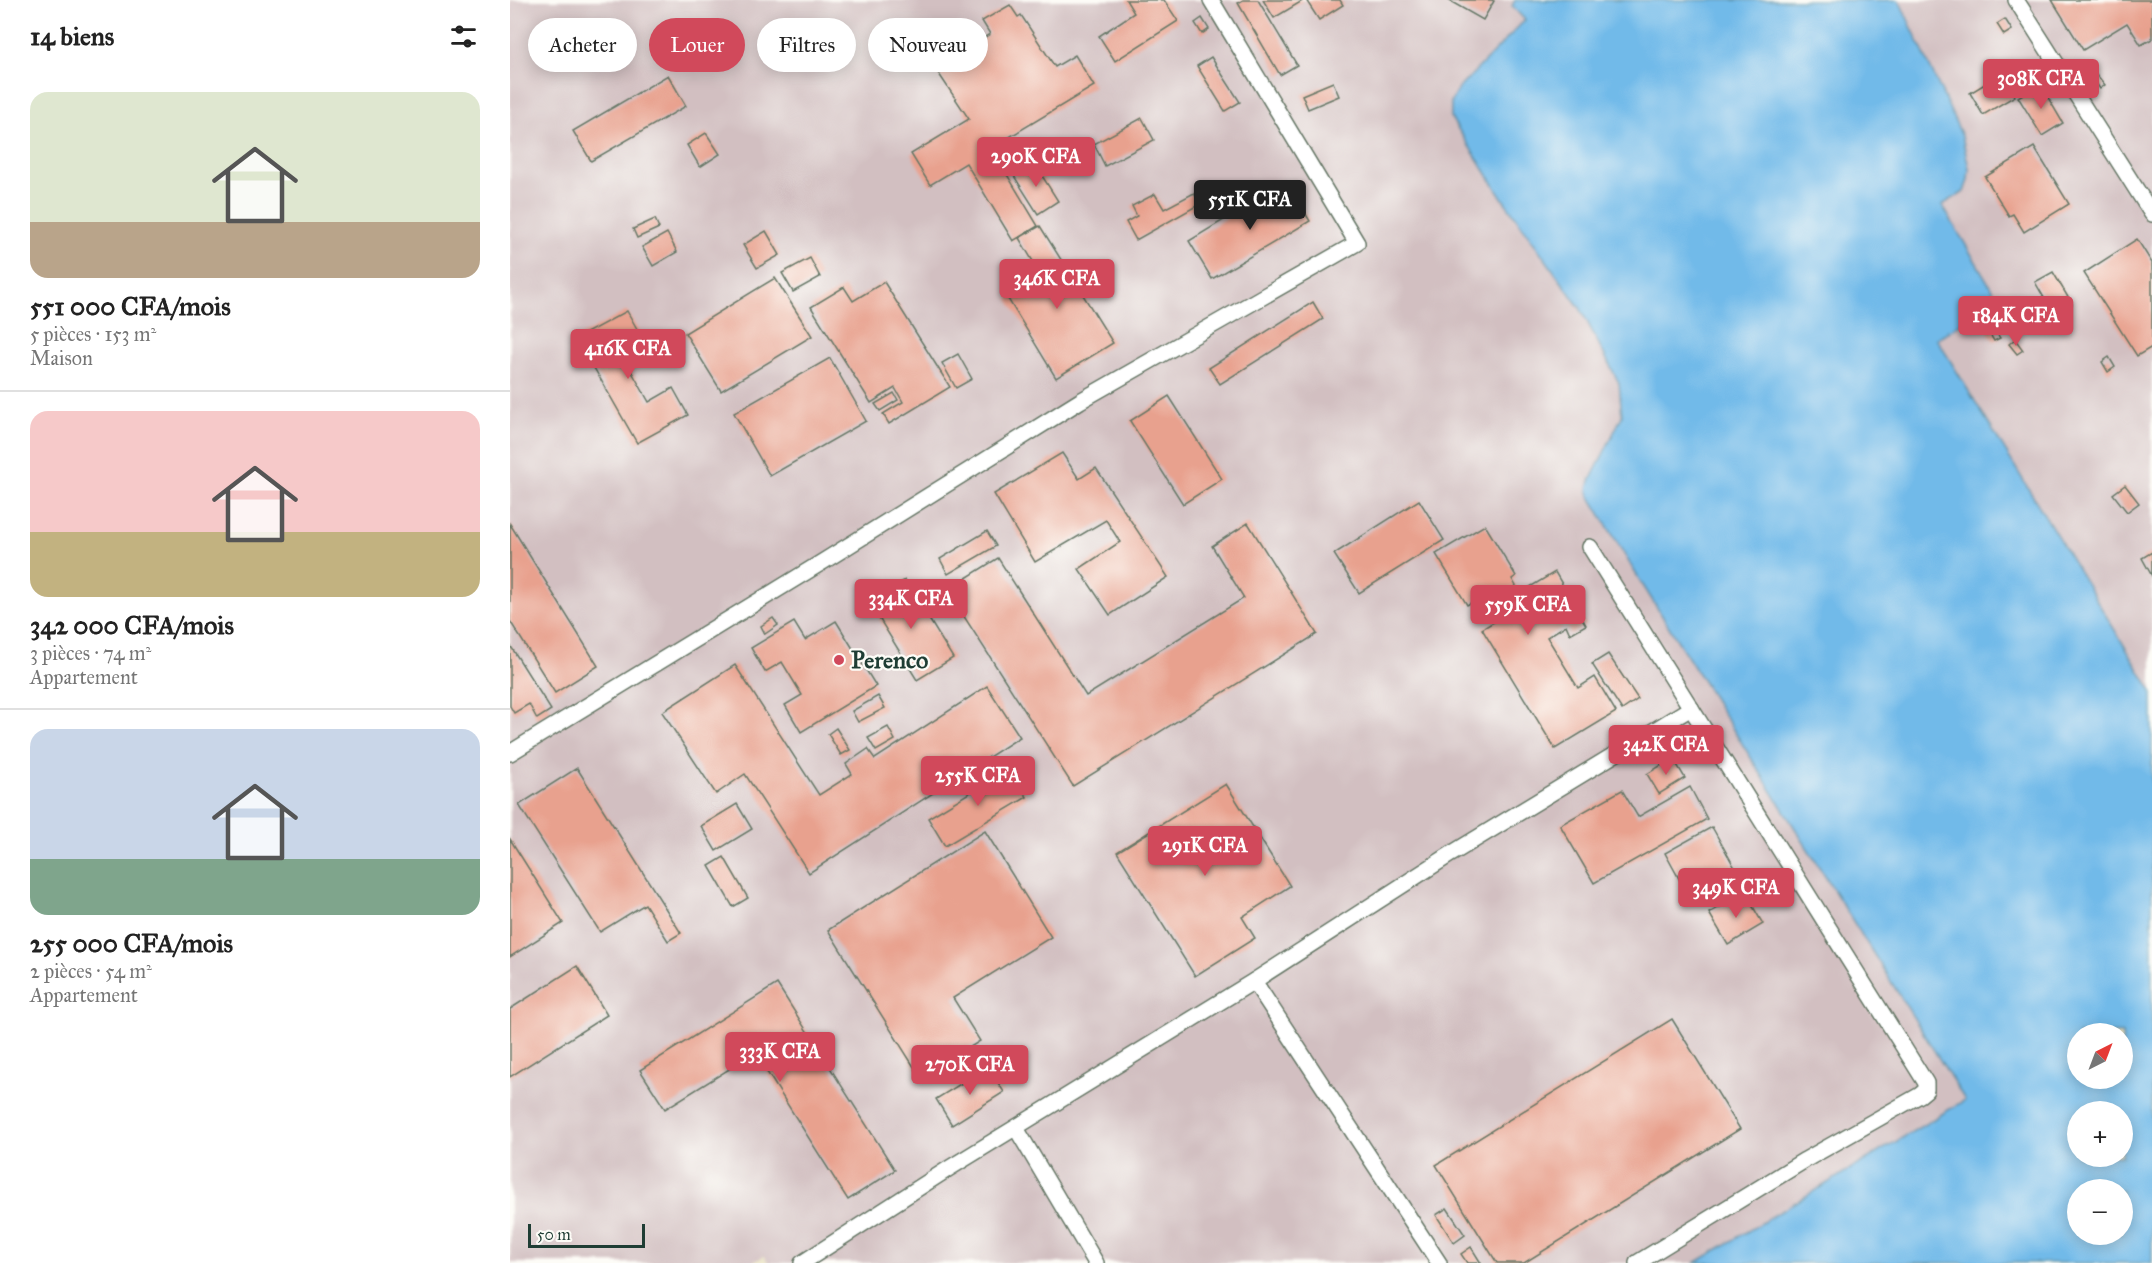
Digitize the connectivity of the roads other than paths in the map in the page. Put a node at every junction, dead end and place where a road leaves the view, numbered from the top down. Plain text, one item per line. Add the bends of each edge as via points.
1 (1211, 0) edge
2 (2016, 0) edge
3 (2152, 214) edge
4 (1590, 547) dead end
5 (1691, 708) junction
6 (510, 753) edge
7 (1254, 981) junction
8 (1016, 1128) junction
9 (802, 1263) edge
10 (1096, 1263) edge
11 (1439, 1263) edge
12 (1637, 1263) edge

1 - 6 street via 1357,243 1080,401
2 - 3 street
4 - 5 street
5 - 7 street via 1451,854
5 - 12 street via 1926,1083 1926,1090
7 - 8 street
7 - 11 street
8 - 9 street
8 - 10 street

